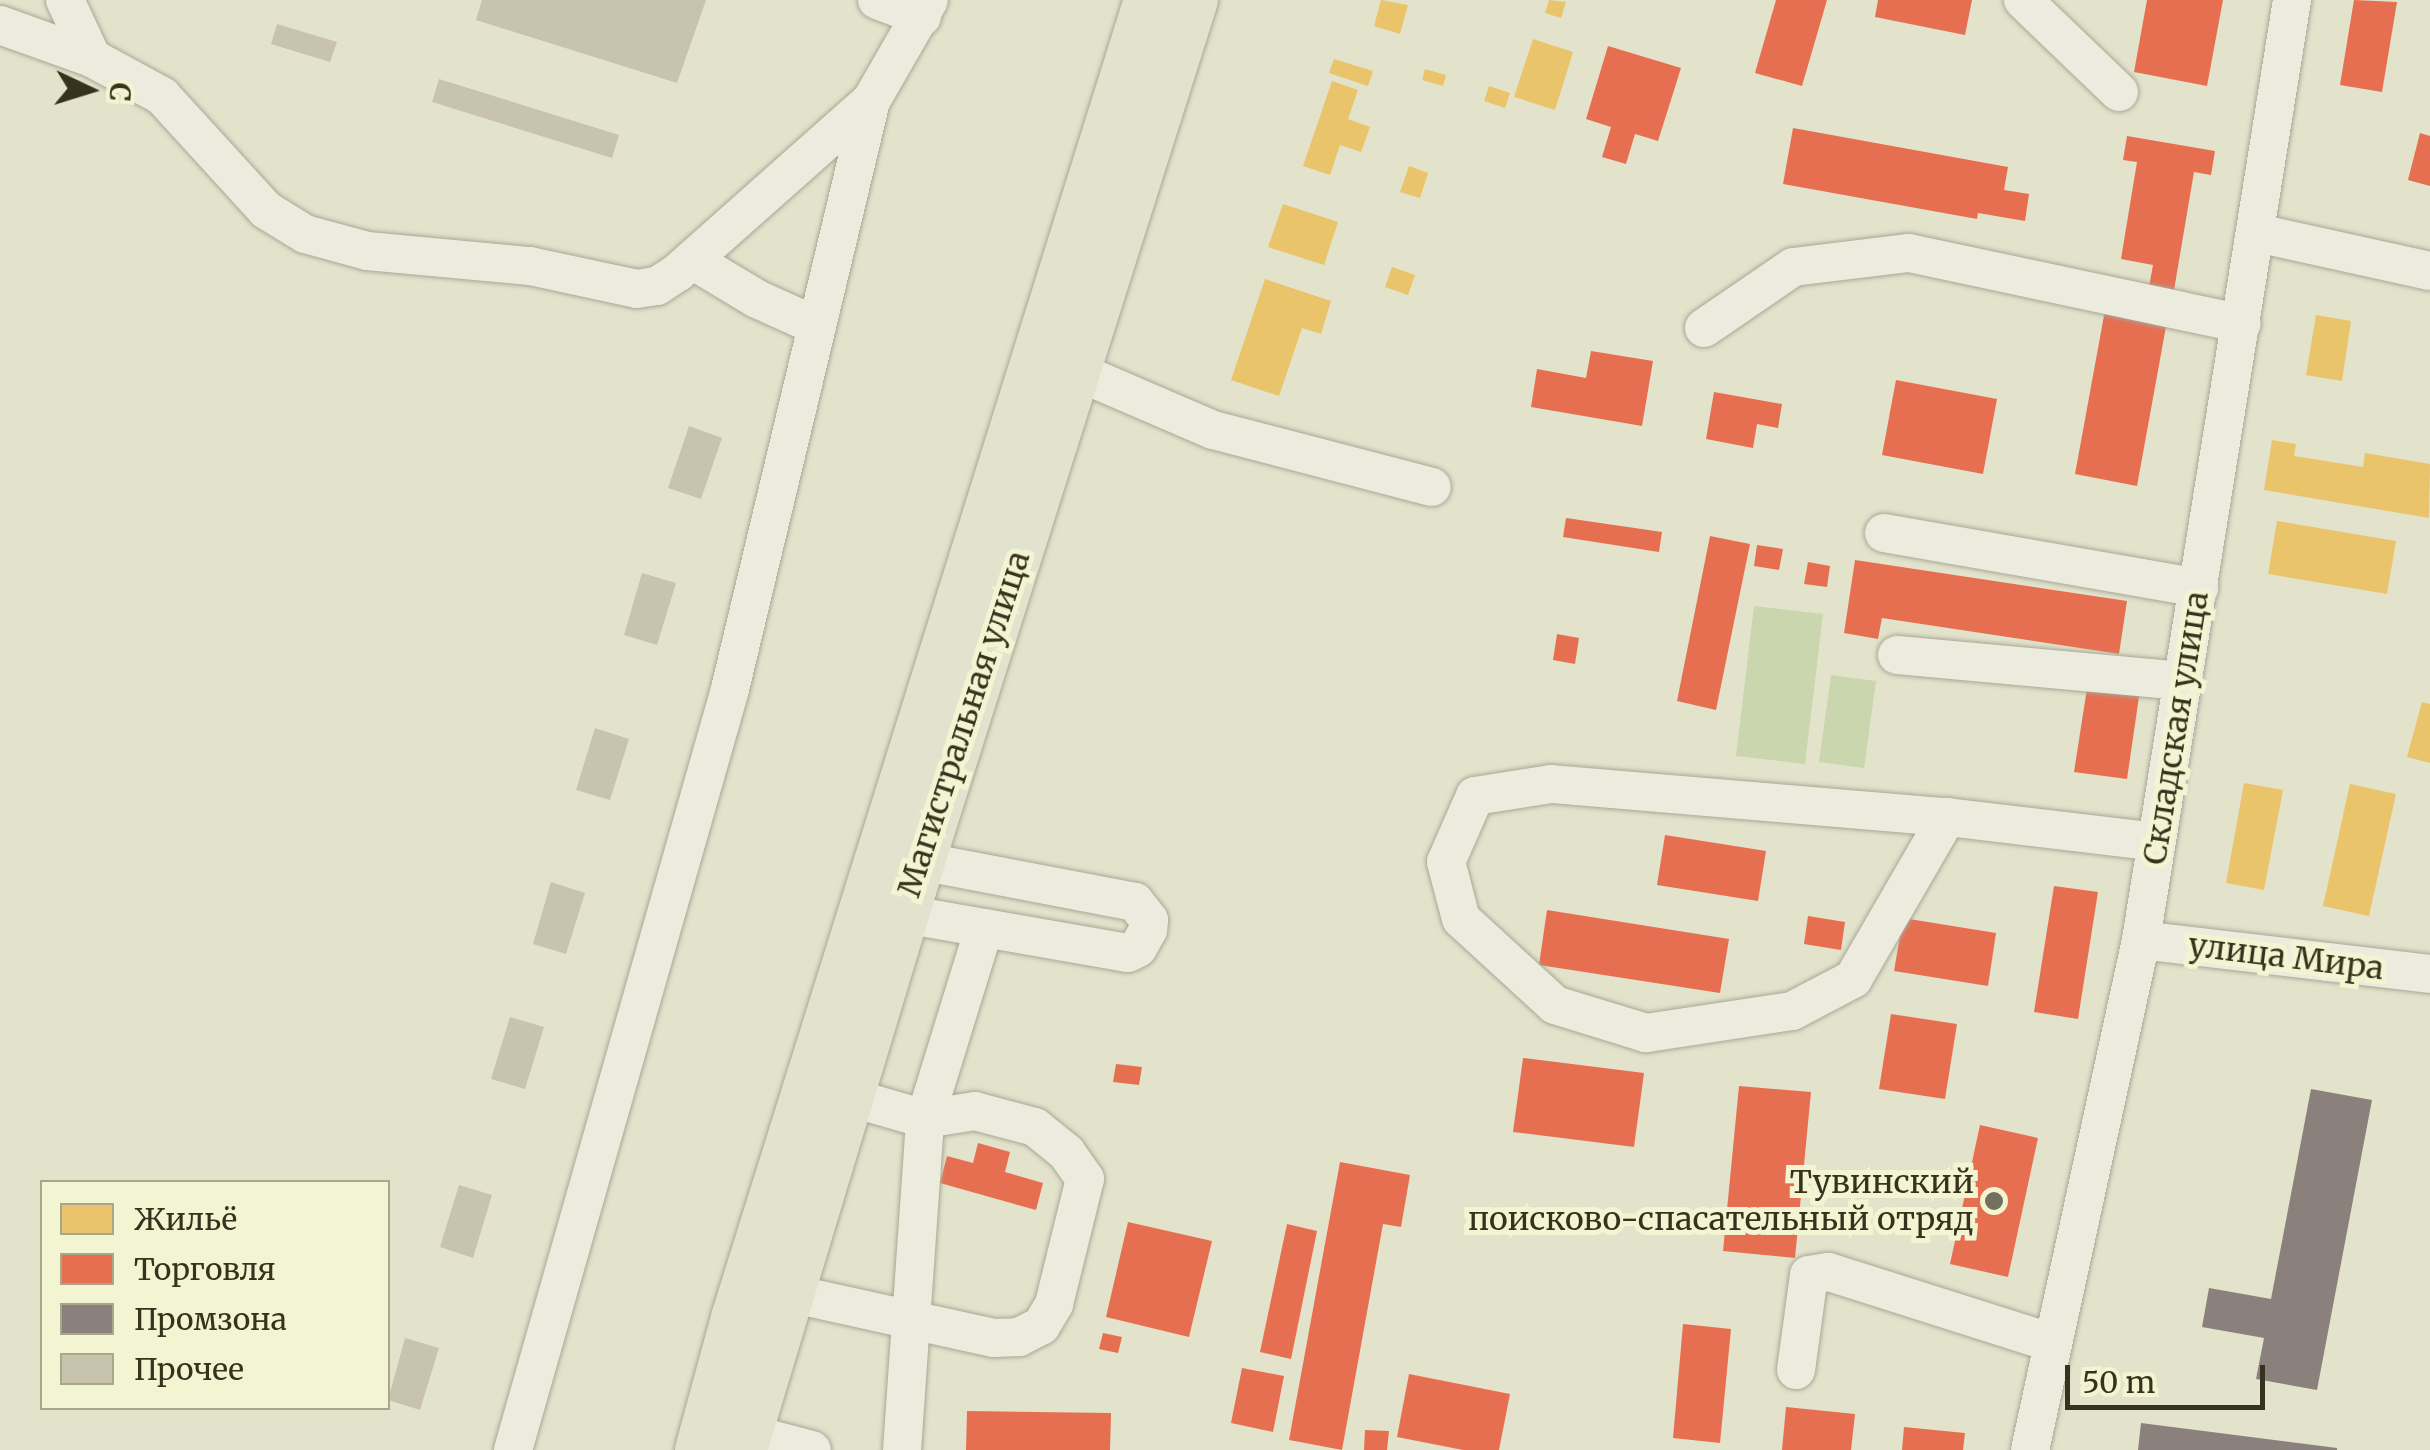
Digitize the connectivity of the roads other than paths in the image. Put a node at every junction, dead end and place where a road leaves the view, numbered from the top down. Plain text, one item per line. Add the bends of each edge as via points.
1 (65, 0) edge
2 (876, 0) edge
3 (1148, 0) edge
4 (1194, 0) edge
5 (2023, 0) edge
6 (2292, 0) edge
7 (926, 9) edge
8 (0, 25) edge
9 (92, 58) junction
10 (2119, 92) dead end
11 (871, 102) junction
12 (2256, 232) junction
13 (692, 260) junction
14 (2430, 271) edge
15 (2242, 324) junction
16 (817, 326) junction
17 (1704, 328) dead end
18 (1076, 371) junction
19 (1432, 487) dead end
20 (1884, 533) dead end
21 (2199, 588) junction
22 (1897, 655) dead end
23 (2183, 681) junction
24 (1947, 817) junction
25 (2157, 842) junction
26 (920, 862) junction
27 (904, 914) junction
28 (984, 928) junction
29 (2141, 940) junction
30 (2430, 974) edge
31 (849, 1097) junction
32 (925, 1120) junction
33 (789, 1293) junction
34 (912, 1320) junction
35 (2053, 1344) junction
36 (1796, 1370) dead end
37 (745, 1442) edge
38 (512, 1450) edge
39 (699, 1450) edge
40 (812, 1450) edge
41 (902, 1450) edge
42 (2030, 1450) edge

1 - 9 street
2 - 7 street
3 - 39 main road, Магистральная улица
4 - 18 main road, Магистральная улица
5 - 10 street
6 - 12 street, Складская улица
7 - 11 street
8 - 9 street
9 - 13 street via 162,96 266,210 304,234 367,251 530,266 637,289 658,286
11 - 13 street
11 - 16 street
12 - 14 street
12 - 15 street, Складская улица
13 - 16 street via 757,300
15 - 17 street via 1909,254 1792,267
15 - 21 street, Складская улица
16 - 38 street via 730,689
18 - 19 street via 1213,430
18 - 26 main road, Магистральная улица
20 - 21 street
21 - 23 street, Складская улица
22 - 23 street
23 - 25 street, Складская улица
24 - 24 street via 1550,784 1475,796 1446,862 1462,918 1555,1006 1646,1033 1792,1012 1853,979
24 - 25 street
25 - 29 street, Складская улица
26 - 27 main road, Магистральная улица
26 - 28 street via 1135,902 1148,920 1145,940 1128,952
27 - 28 street
27 - 31 main road, Магистральная улица
28 - 32 street
29 - 30 street, улица Мира
29 - 35 street, Складская улица
31 - 32 street
31 - 33 main road, Магистральная улица
32 - 34 street
32 - 34 street via 975,1111 1035,1127 1067,1153 1084,1179 1054,1304 1041,1326 1019,1337 994,1338
33 - 34 street
33 - 37 main road, Магистральная улица
34 - 41 street
35 - 36 street via 1829,1272 1809,1275
35 - 42 street, Складская улица
37 - 40 street

